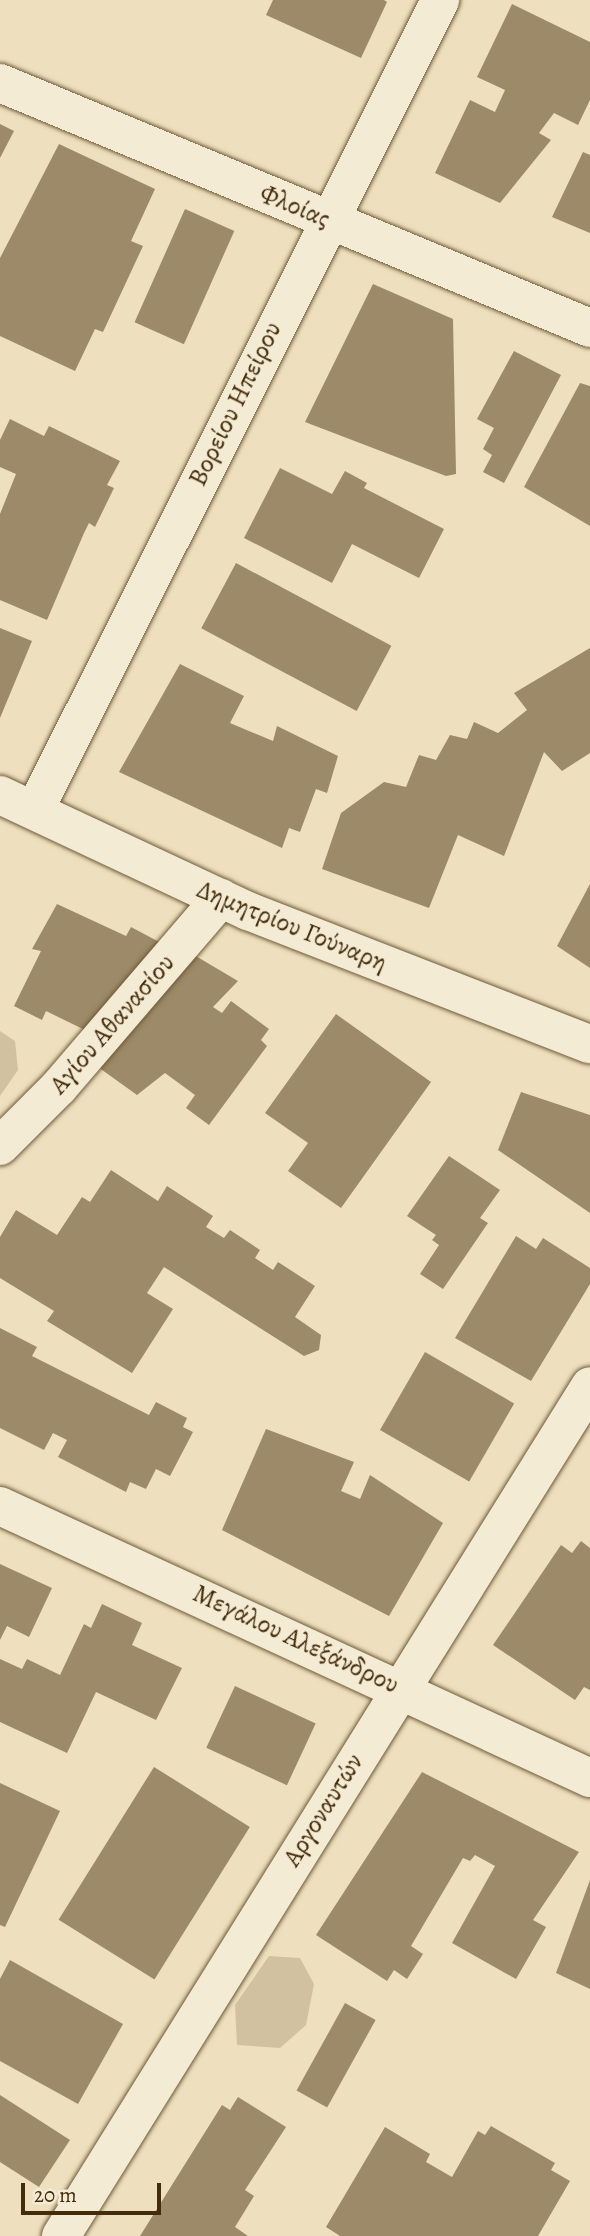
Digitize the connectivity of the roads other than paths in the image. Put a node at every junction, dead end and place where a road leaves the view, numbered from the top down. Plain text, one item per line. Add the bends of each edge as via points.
1 (440, 0) edge
2 (0, 83) edge
3 (326, 219) junction
4 (590, 328) edge
5 (0, 795) edge
6 (35, 810) junction
7 (221, 898) junction
8 (590, 1044) edge
9 (0, 1146) edge
10 (590, 1386) edge
11 (0, 1506) edge
12 (399, 1687) junction
13 (590, 1778) edge
14 (61, 2236) edge

1 - 3 street, Βορείου Ηπείρου
2 - 3 street, Φλοίας
3 - 4 street, Φλοίας
3 - 6 street, Βορείου Ηπείρου
5 - 6 street, Δημητρίου Γούναρη
6 - 7 street, Δημητρίου Γούναρη
7 - 8 street, Δημητρίου Γούναρη
7 - 9 street, Αγίου Αθανασίου via 59,1087
10 - 12 street, Αργοναυτών
11 - 12 street, Μεγάλου Αλεξάνδρου
12 - 13 street, Μεγάλου Αλεξάνδρου
12 - 14 street, Αργοναυτών

